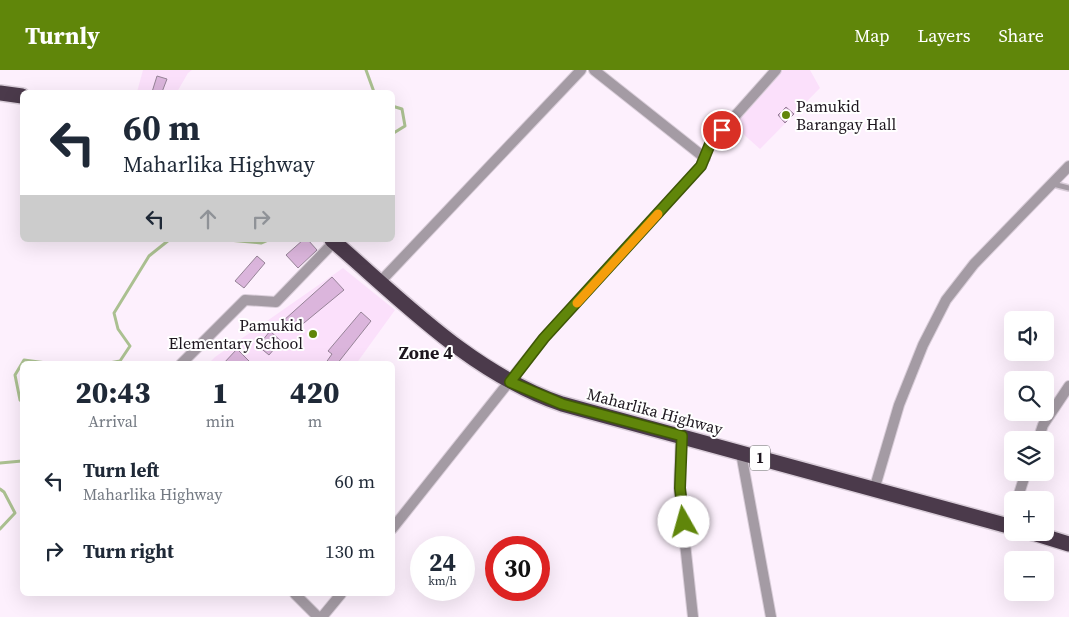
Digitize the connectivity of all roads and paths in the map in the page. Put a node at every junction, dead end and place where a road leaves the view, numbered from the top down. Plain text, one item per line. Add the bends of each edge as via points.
1 (580, 70) edge
2 (594, 70) edge
3 (776, 70) edge
4 (0, 93) edge
5 (20, 96) edge
6 (705, 158) junction
7 (1069, 166) edge
8 (1053, 184) junction
9 (1069, 188) edge
10 (332, 242) edge
11 (334, 242) edge
12 (380, 282) junction
13 (184, 361) edge
14 (510, 382) junction
15 (1069, 386) edge
16 (1041, 431) edge
17 (682, 436) junction
18 (741, 453) junction
19 (874, 490) junction
20 (1004, 520) edge
21 (395, 525) edge
22 (1054, 539) edge
23 (1069, 544) edge
24 (298, 596) edge
25 (339, 596) edge
26 (318, 617) edge
27 (322, 617) edge
28 (693, 617) edge
29 (771, 617) edge

1 - 12 street
2 - 6 street
3 - 6 street via 710,144
4 - 5 highway
6 - 14 street via 544,338
7 - 8 street
8 - 9 lane
8 - 19 street via 974,264 946,300 923,345 899,405
10 - 13 street via 276,302 245,300
11 - 12 highway, Maharlika Highway / 1
12 - 14 highway, Maharlika Highway / 1 via 444,336
14 - 17 highway, Maharlika Highway / 1 via 562,404
14 - 21 street
15 - 16 street
17 - 18 highway, Maharlika Highway / 1
17 - 28 street via 680,488
18 - 19 highway, Maharlika Highway / 1
18 - 29 street
19 - 20 highway, Maharlika Highway / 1
22 - 23 highway
24 - 26 street
25 - 27 street

